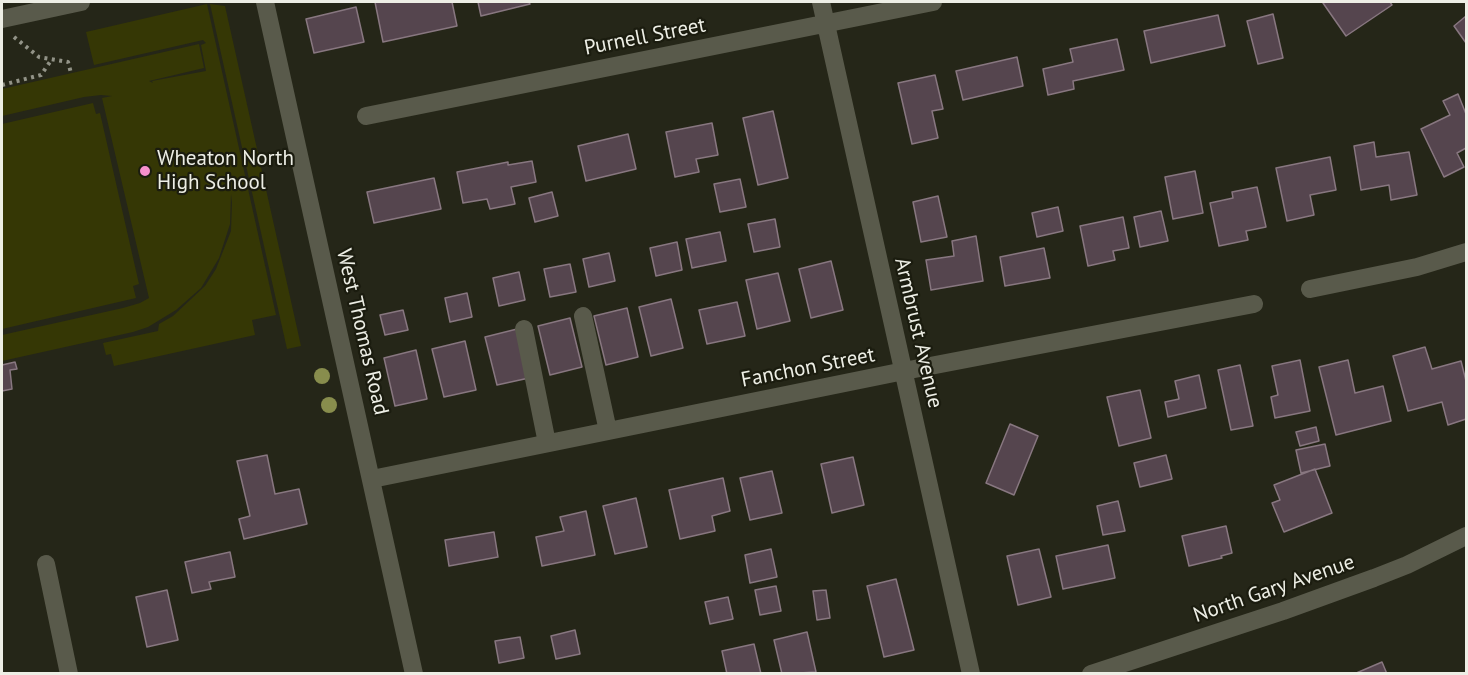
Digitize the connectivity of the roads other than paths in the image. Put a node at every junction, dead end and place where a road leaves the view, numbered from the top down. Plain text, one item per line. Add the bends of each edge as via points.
1 (81, 2) edge
2 (265, 2) edge
3 (821, 2) edge
4 (933, 2) edge
5 (2, 19) edge
6 (826, 23) junction
7 (366, 116) dead end
8 (1467, 252) edge
9 (1310, 289) dead end
10 (1254, 304) dead end
11 (583, 316) dead end
12 (524, 329) dead end
13 (904, 371) junction
14 (609, 431) junction
15 (547, 443) junction
16 (372, 479) junction
17 (1467, 536) edge
18 (46, 564) dead end
19 (69, 674) edge
20 (414, 674) edge
21 (971, 674) edge
22 (1091, 674) edge

1 - 5 street
2 - 16 street, West Thomas Road
3 - 6 street, Armbrust Avenue
4 - 6 street, Purnell Street
6 - 7 street, Purnell Street
6 - 13 street, Armbrust Avenue
8 - 9 street via 1417,267
10 - 13 street, Fanchon Street
11 - 14 street
12 - 15 street
13 - 14 street, Fanchon Street
13 - 21 street, Armbrust Avenue
14 - 15 street, Fanchon Street
15 - 16 street, Fanchon Street
16 - 20 street, West Thomas Road
17 - 22 street, North Gary Avenue via 1366,581
18 - 19 street

